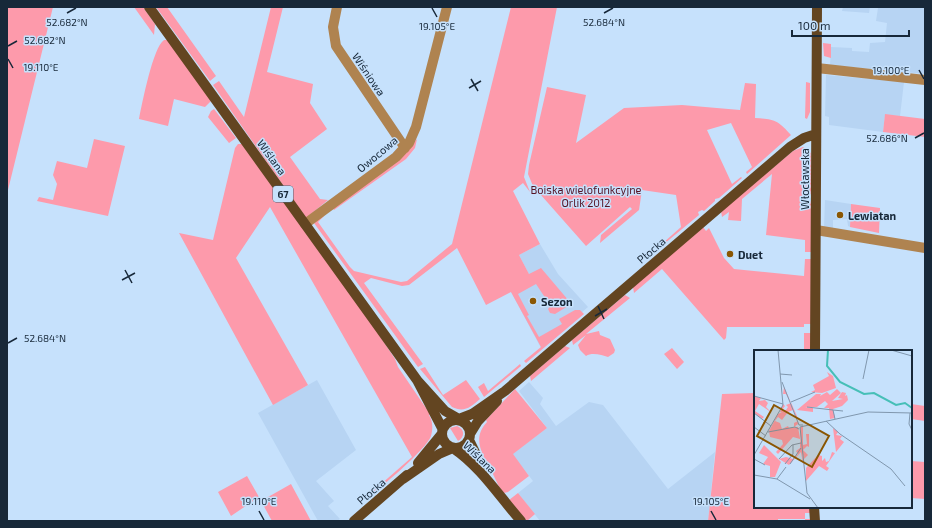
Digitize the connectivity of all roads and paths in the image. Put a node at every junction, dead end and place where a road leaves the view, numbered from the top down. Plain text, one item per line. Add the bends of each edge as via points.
1 (149, 7) edge
2 (337, 7) edge
3 (447, 7) edge
4 (817, 7) edge
5 (817, 68) junction
6 (925, 80) edge
7 (816, 134) junction
8 (405, 148) junction
9 (305, 224) junction
10 (816, 230) junction
11 (925, 248) edge
12 (815, 350) edge
13 (417, 380) junction
14 (505, 392) junction
15 (459, 420) junction
16 (442, 432) junction
17 (470, 437) junction
18 (453, 448) junction
19 (403, 479) junction
20 (490, 483) junction
21 (814, 508) edge
22 (354, 521) edge
23 (521, 521) edge
24 (815, 521) edge

1 - 9 main road, Wiślana / 67
2 - 8 street, Wiśniowa via 333,27 336,46
3 - 8 street, Owocowa via 416,127
4 - 5 main road, Włocławska
5 - 6 street
5 - 7 main road, Włocławska
7 - 10 main road, Włocławska
7 - 14 main road, Płocka via 790,147
8 - 9 street, Owocowa via 388,164
9 - 13 main road, Wiślana / 67
10 - 11 street
10 - 12 main road, Włocławska
13 - 15 main road, Wiślana / 67 via 445,411
13 - 16 main road, Wiślana / 67
14 - 15 main road, Płocka
14 - 17 main road, Płocka via 478,421
15 - 16 main road via 449,421
15 - 17 main road, 67 via 467,425
16 - 18 main road, 67 via 445,444
16 - 19 main road, Płocka
17 - 18 main road via 462,446
17 - 20 main road, Wiślana / 67
18 - 19 main road, Płocka via 439,454
18 - 20 main road, Wiślana / 67 via 465,456
19 - 22 main road, Płocka
20 - 23 main road, Wiślana / 67
21 - 24 main road

